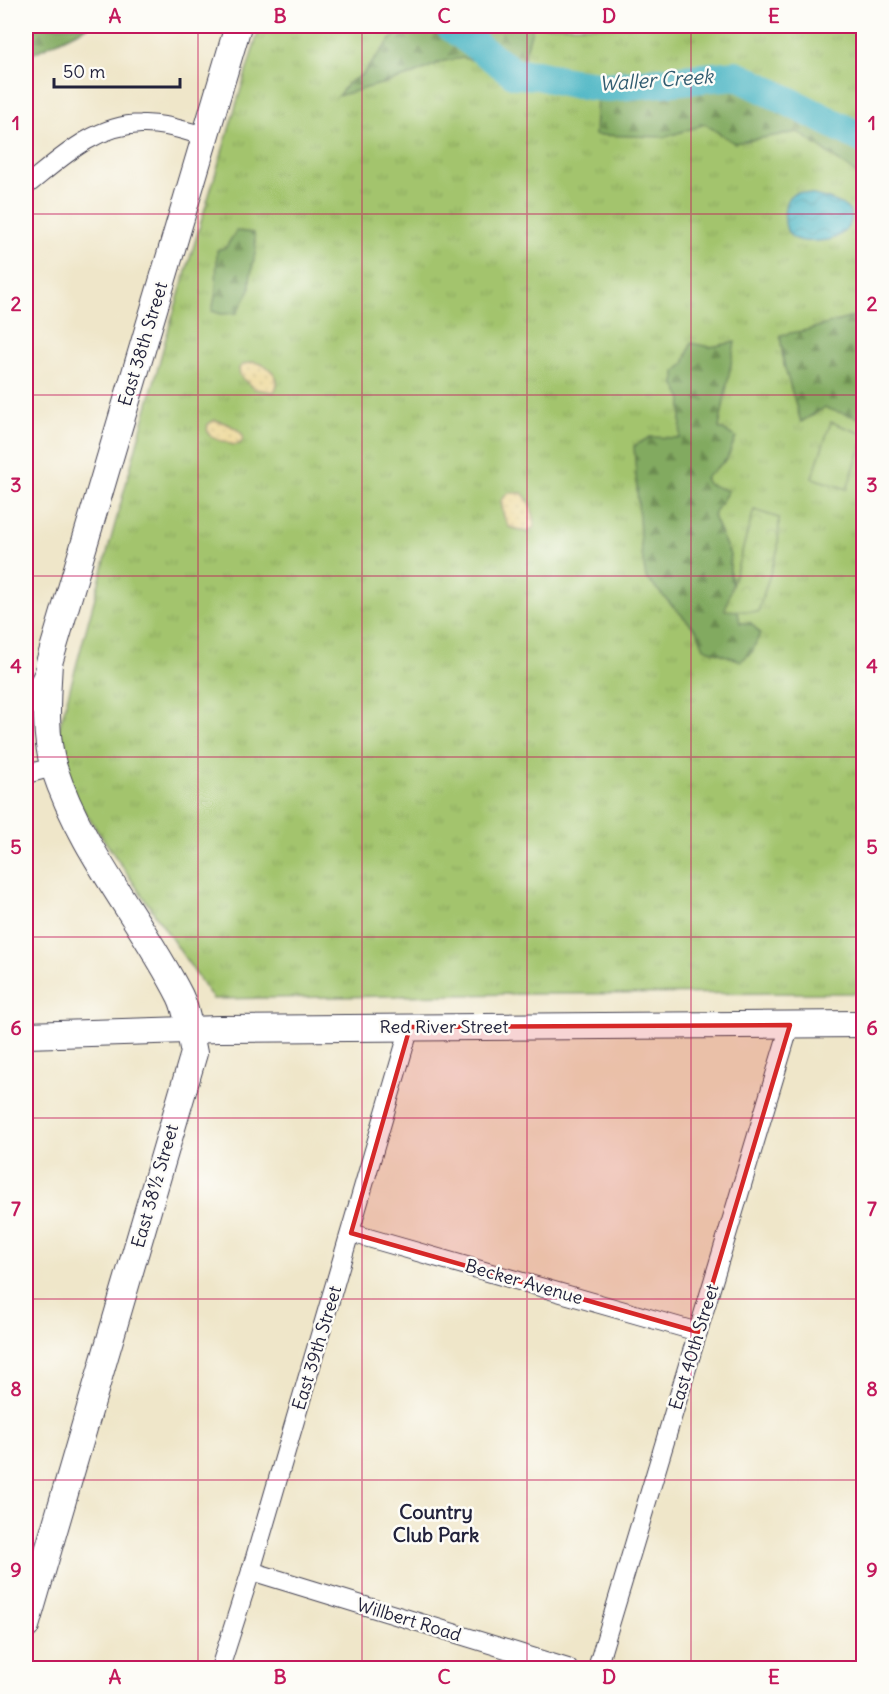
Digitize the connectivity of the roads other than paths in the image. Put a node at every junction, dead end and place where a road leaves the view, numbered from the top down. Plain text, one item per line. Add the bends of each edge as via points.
1 (238, 26) edge
2 (205, 136) junction
3 (26, 186) edge
4 (48, 663) junction
5 (26, 709) edge
6 (54, 767) junction
7 (26, 774) edge
8 (864, 1024) edge
9 (790, 1025) junction
10 (410, 1027) junction
11 (188, 1030) junction
12 (26, 1035) edge
13 (351, 1233) junction
14 (698, 1332) junction
15 (251, 1571) junction
16 (26, 1626) edge
17 (220, 1668) edge
18 (568, 1668) edge
19 (597, 1668) edge

1 - 2 street, East 38th Street
2 - 3 street via 142,123 121,126 82,142
2 - 4 street, East 38th Street
4 - 5 street, East 38th Street
4 - 6 street, East 38th Street via 46,700
6 - 7 street
6 - 11 street, East 38½ Street via 86,838 181,998
8 - 9 street, Red River Street
9 - 10 street, Red River Street
9 - 14 street, East 40th Street
10 - 11 street, Red River Street
10 - 13 street, East 39th Street
11 - 12 street, Red River Street
11 - 16 street, East 38½ Street via 194,1053
13 - 14 street, Becker Avenue
13 - 15 street, East 39th Street
14 - 19 street, East 40th Street
15 - 17 street, East 39th Street
15 - 18 street, Willbert Road

